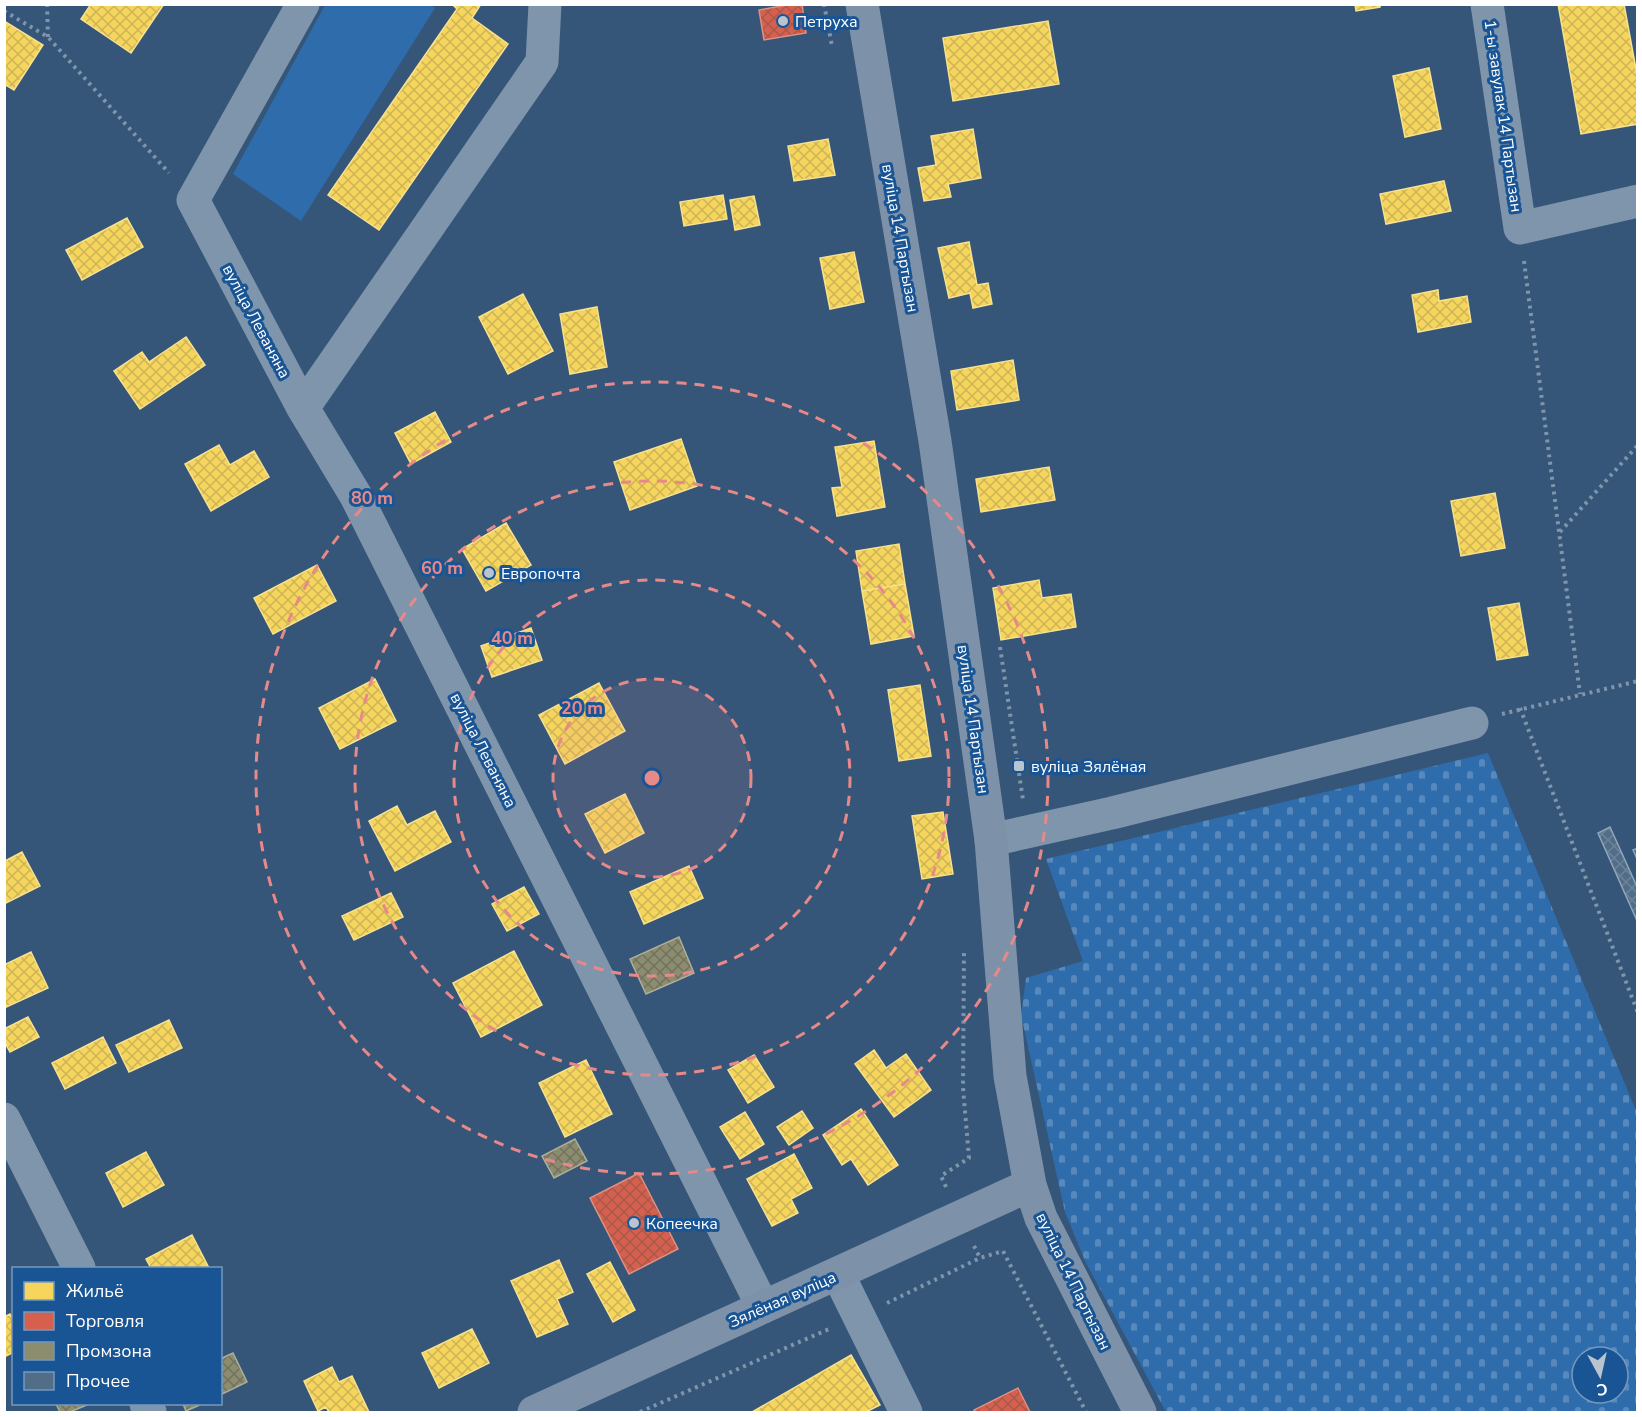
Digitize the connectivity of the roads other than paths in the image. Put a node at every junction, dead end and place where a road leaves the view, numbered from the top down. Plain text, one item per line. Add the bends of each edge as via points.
1 (303, 4) edge
2 (545, 4) edge
3 (862, 4) edge
4 (1487, 4) edge
5 (1638, 201) edge
6 (303, 408) junction
7 (1472, 723) road end
8 (991, 840) junction
9 (4, 1119) edge
10 (1030, 1185) junction
11 (78, 1267) edge
12 (838, 1274) junction
13 (763, 1307) junction
14 (534, 1413) edge
15 (906, 1413) edge
16 (1140, 1413) edge

1 - 6 street, вуліца Леваняна via 193,200
2 - 6 street via 542,62
3 - 8 main road, вуліца 14 Партызан via 935,441
4 - 5 street, 1-ы завулак 14 Партызан via 1520,228
6 - 13 street, вуліца Леваняна via 356,496
7 - 8 street
8 - 10 main road, вуліца 14 Партызан via 1011,1076
9 - 11 street
10 - 12 main road, Зялёная вуліца
10 - 16 main road, вуліца 14 Партызан via 1041,1218
12 - 13 main road, Зялёная вуліца
12 - 15 street
13 - 14 main road, Зялёная вуліца

